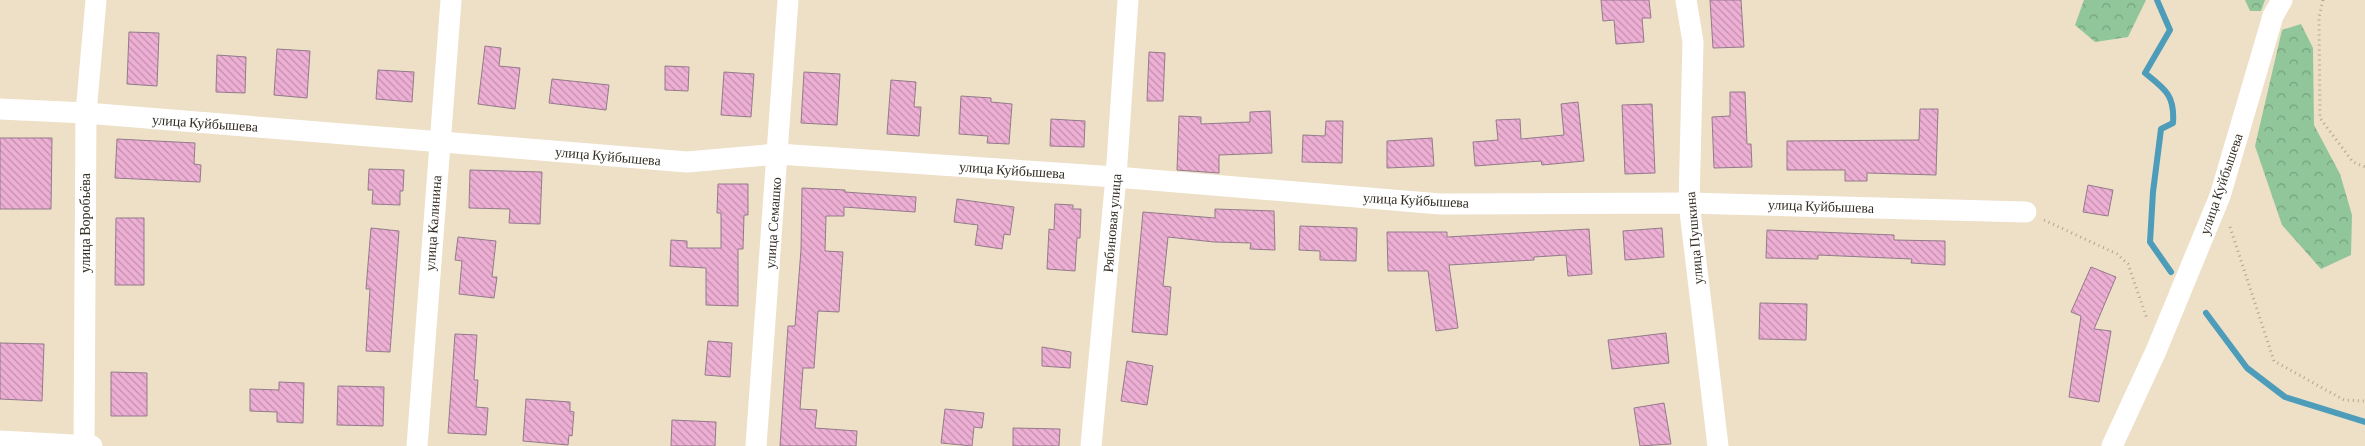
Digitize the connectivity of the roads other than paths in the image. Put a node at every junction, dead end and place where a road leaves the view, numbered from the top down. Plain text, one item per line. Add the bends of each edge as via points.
1 (96, 0) edge
2 (452, 0) edge
3 (788, 0) edge
4 (1128, 0) edge
5 (1686, 0) edge
6 (2282, 0) edge
7 (0, 109) edge
8 (86, 113) junction
9 (439, 141) junction
10 (778, 154) junction
11 (1116, 177) junction
12 (1688, 203) junction
13 (2026, 212) road end
14 (0, 441) edge
15 (84, 446) edge
16 (92, 446) edge
17 (417, 446) edge
18 (756, 446) edge
19 (1091, 446) edge
20 (1718, 446) edge
21 (2112, 446) edge

1 - 8 street, улица Воробьёва
2 - 9 street, улица Калинина
3 - 10 street, улица Семашко
4 - 11 street, Рябиновая улица
5 - 12 street, улица Пушкина via 1693,42
6 - 21 street, улица Куйбышева via 2273,16 2220,196 2156,351
7 - 8 street, улица Куйбышева
8 - 9 street, улица Куйбышева
8 - 15 street, улица Воробьёва
9 - 10 street, улица Куйбышева via 687,162
9 - 17 street, улица Калинина
10 - 11 street, улица Куйбышева
10 - 18 street, улица Семашко
11 - 12 street, улица Куйбышева via 1440,204
11 - 19 street, Рябиновая улица
12 - 13 street, улица Куйбышева
12 - 20 street, улица Пушкина
14 - 15 street
15 - 16 street

